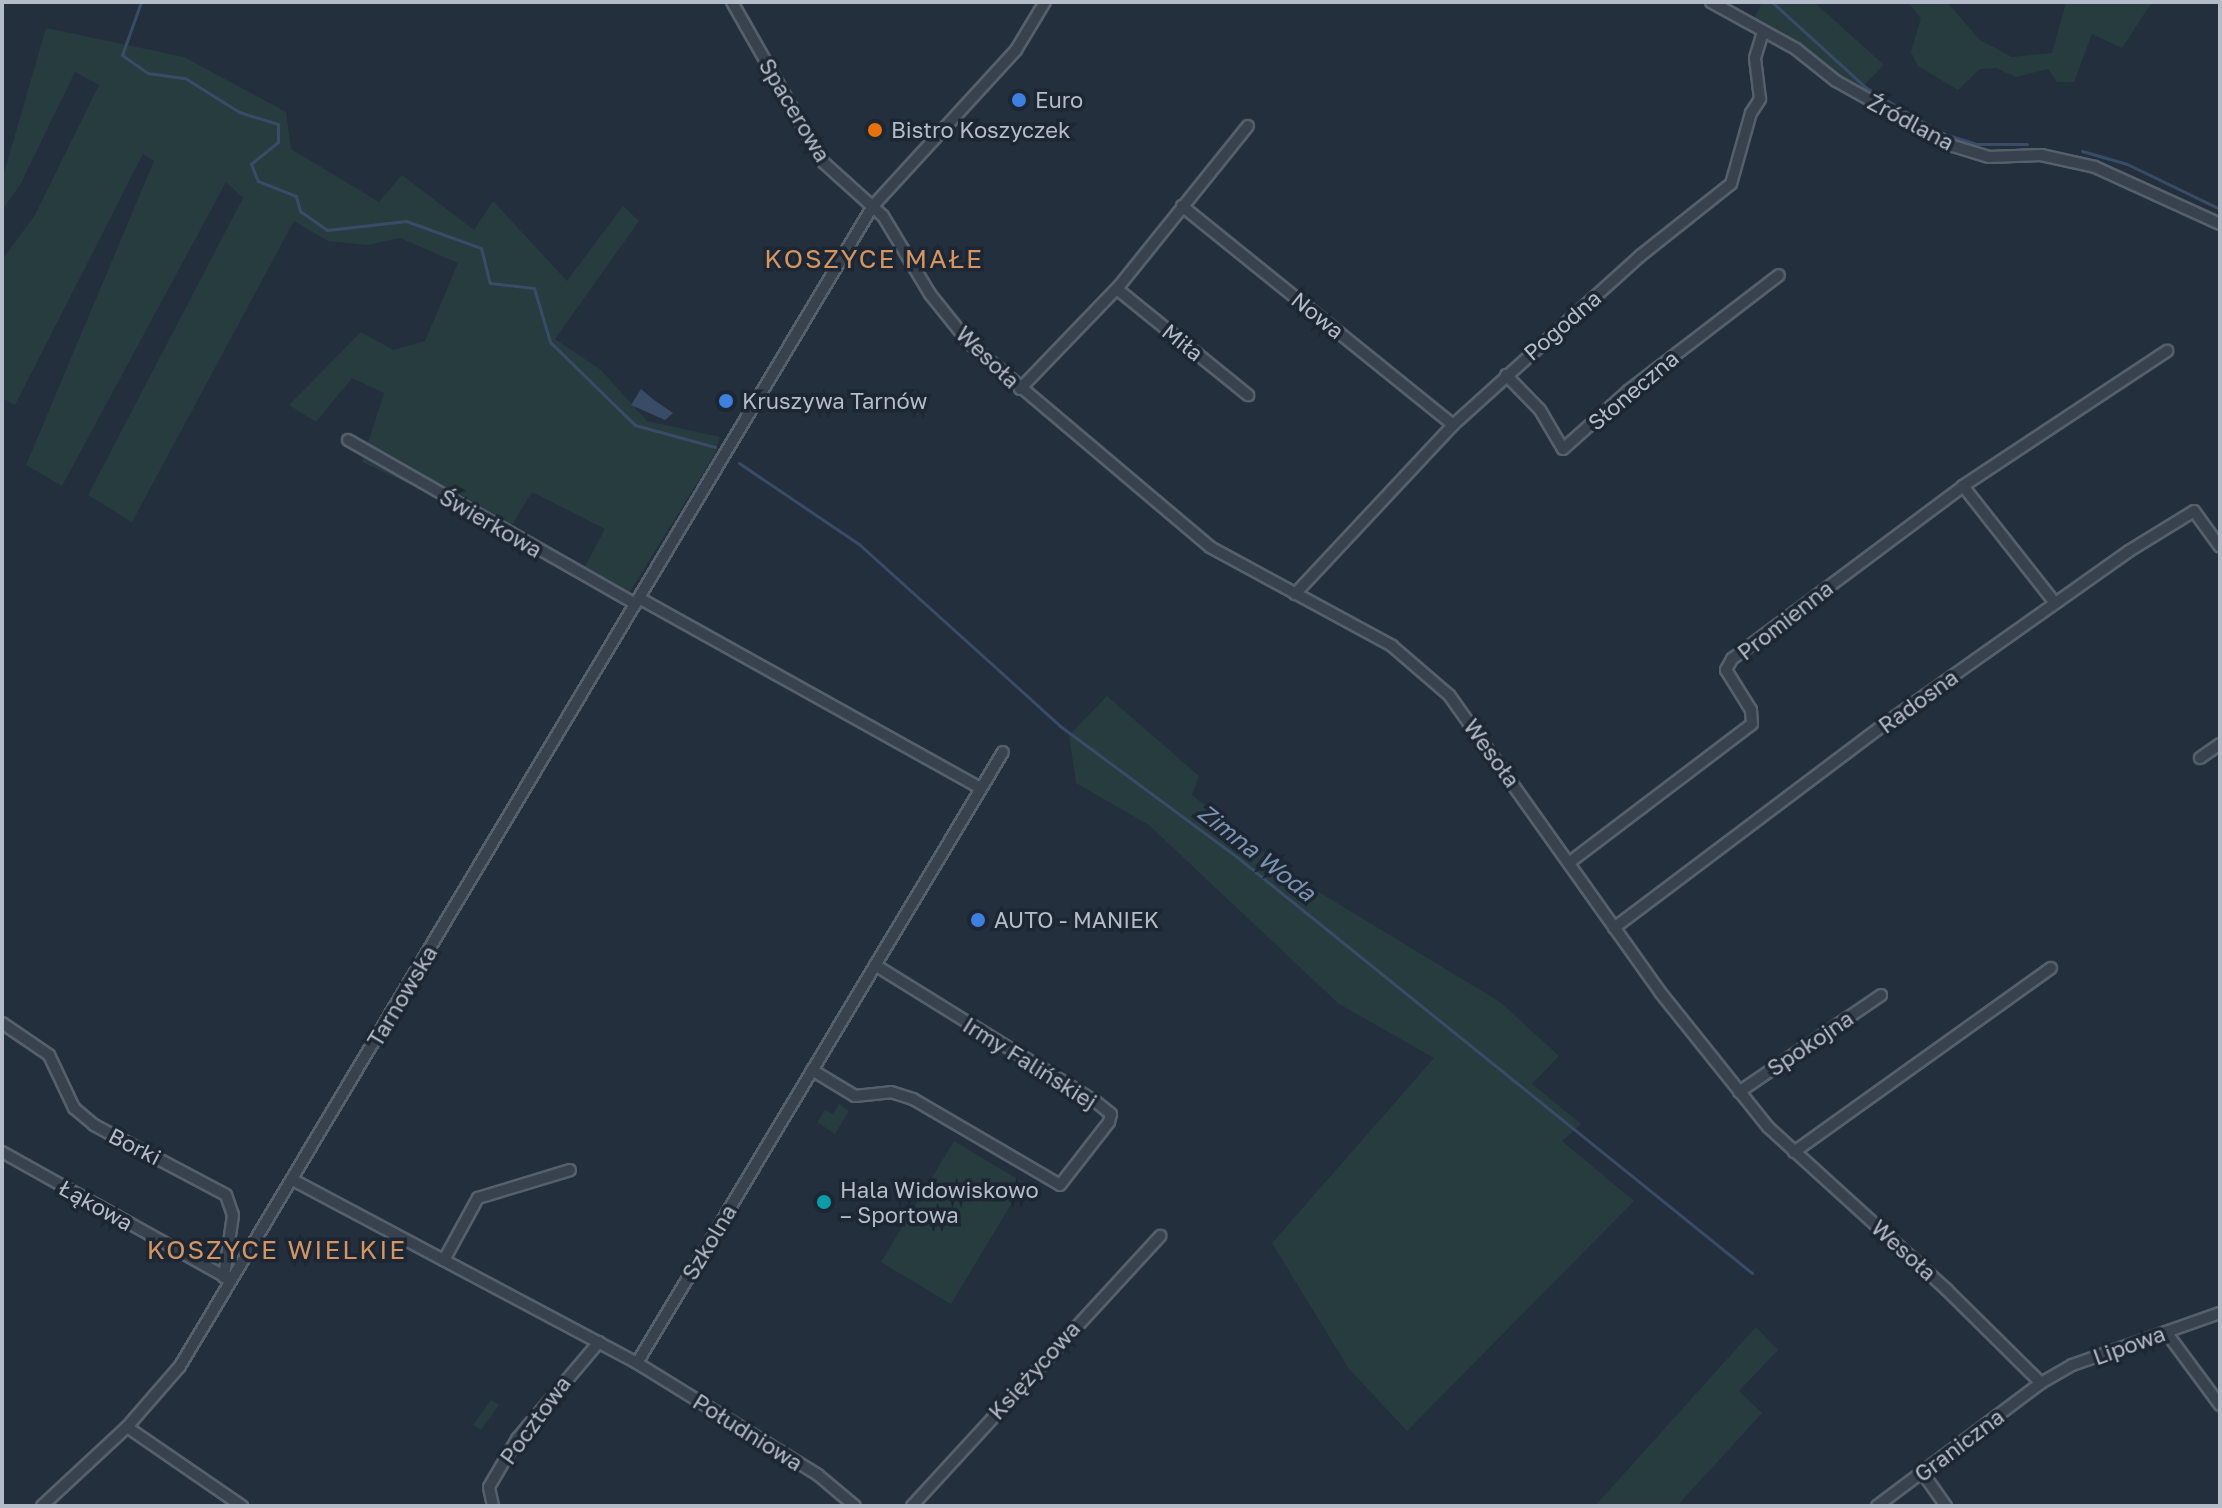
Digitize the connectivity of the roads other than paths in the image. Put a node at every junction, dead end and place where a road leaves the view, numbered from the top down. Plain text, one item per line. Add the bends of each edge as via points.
1 (732, 2) edge
2 (1045, 2) edge
3 (1711, 2) edge
4 (1763, 32) junction
5 (1248, 126) dead end
6 (873, 206) junction
7 (1182, 206) junction
8 (2220, 224) edge
9 (1779, 275) dead end
10 (1117, 289) junction
11 (2167, 351) dead end
12 (1506, 375) junction
13 (1020, 389) junction
14 (1248, 395) dead end
15 (1453, 425) junction
16 (348, 440) dead end
17 (1963, 486) junction
18 (2220, 547) edge
19 (1295, 594) junction
20 (638, 601) junction
21 (2055, 603) junction
22 (2220, 744) edge
23 (1003, 752) dead end
24 (2200, 758) dead end
25 (981, 788) junction
26 (1570, 862) junction
27 (1614, 928) junction
28 (875, 965) junction
29 (2051, 968) dead end
30 (1881, 995) dead end
31 (2, 1023) edge
32 (812, 1070) junction
33 (1739, 1092) junction
34 (2, 1152) edge
35 (1794, 1152) junction
36 (570, 1170) dead end
37 (293, 1180) junction
38 (1160, 1236) dead end
39 (444, 1260) junction
40 (228, 1279) junction
41 (2220, 1313) edge
42 (2166, 1332) junction
43 (599, 1342) junction
44 (637, 1363) junction
45 (2041, 1383) junction
46 (2220, 1405) edge
47 (127, 1427) junction
48 (1922, 1472) junction
49 (42, 1506) edge
50 (242, 1506) edge
51 (493, 1506) edge
52 (855, 1506) edge
53 (912, 1506) edge
54 (1877, 1506) edge
55 (1946, 1506) edge

1 - 6 street, Spacerowa via 823,162
2 - 6 street, Tarnowska via 1016,50
3 - 4 street, Źródlana
4 - 8 street, Źródlana via 1796,49 1836,81 1953,146 1989,157 2041,155 2095,167
4 - 12 street, Pogodna via 1755,58 1760,99 1731,184 1640,256
5 - 7 street
6 - 13 street, Wesoła via 970,344
6 - 20 street, Tarnowska
7 - 10 street
7 - 15 street, Nowa
9 - 12 street, Słoneczna via 1628,391 1563,449 1540,410
10 - 13 street
10 - 14 street, Miła
11 - 17 street, Promienna
12 - 15 street, Pogodna
13 - 19 street, Wesoła via 1210,547
15 - 19 street, Pogodna
16 - 20 street, Świerkowa
17 - 21 street
17 - 26 street, Promienna via 1732,659 1726,670 1751,710 1752,724
18 - 21 street, Radosna via 2194,511
19 - 26 street, Wesoła via 1392,646 1449,695
20 - 25 street
20 - 37 street, Tarnowska
21 - 27 street, Radosna
22 - 24 street
23 - 25 street, Szkolna
25 - 28 street, Szkolna
26 - 27 street, Wesoła
27 - 33 street, Wesoła
28 - 32 street, Szkolna
28 - 32 street, Irmy Falińskiej via 1111,1114 1060,1185 913,1099 891,1092 855,1096
29 - 35 street
30 - 33 street, Spokojna
31 - 40 street, Borki via 49,1055 74,1108 94,1125 226,1195 233,1215
32 - 44 street, Szkolna
33 - 35 street, Wesoła
34 - 40 street, Łąkowa
35 - 45 street, Wesoła
36 - 39 street via 478,1198
37 - 39 street
37 - 40 street, Tarnowska
38 - 53 street, Księżycowa
39 - 43 street
40 - 47 street, Tarnowska via 180,1366
41 - 42 street, Lipowa
42 - 45 street, Lipowa via 2072,1365
42 - 46 street
43 - 44 street
43 - 51 street, Pocztowa via 517,1439 489,1487
44 - 52 street, Południowa via 818,1475
45 - 48 street, Graniczna
47 - 49 street, Tarnowska
47 - 50 street
48 - 54 street, Graniczna
48 - 55 street

